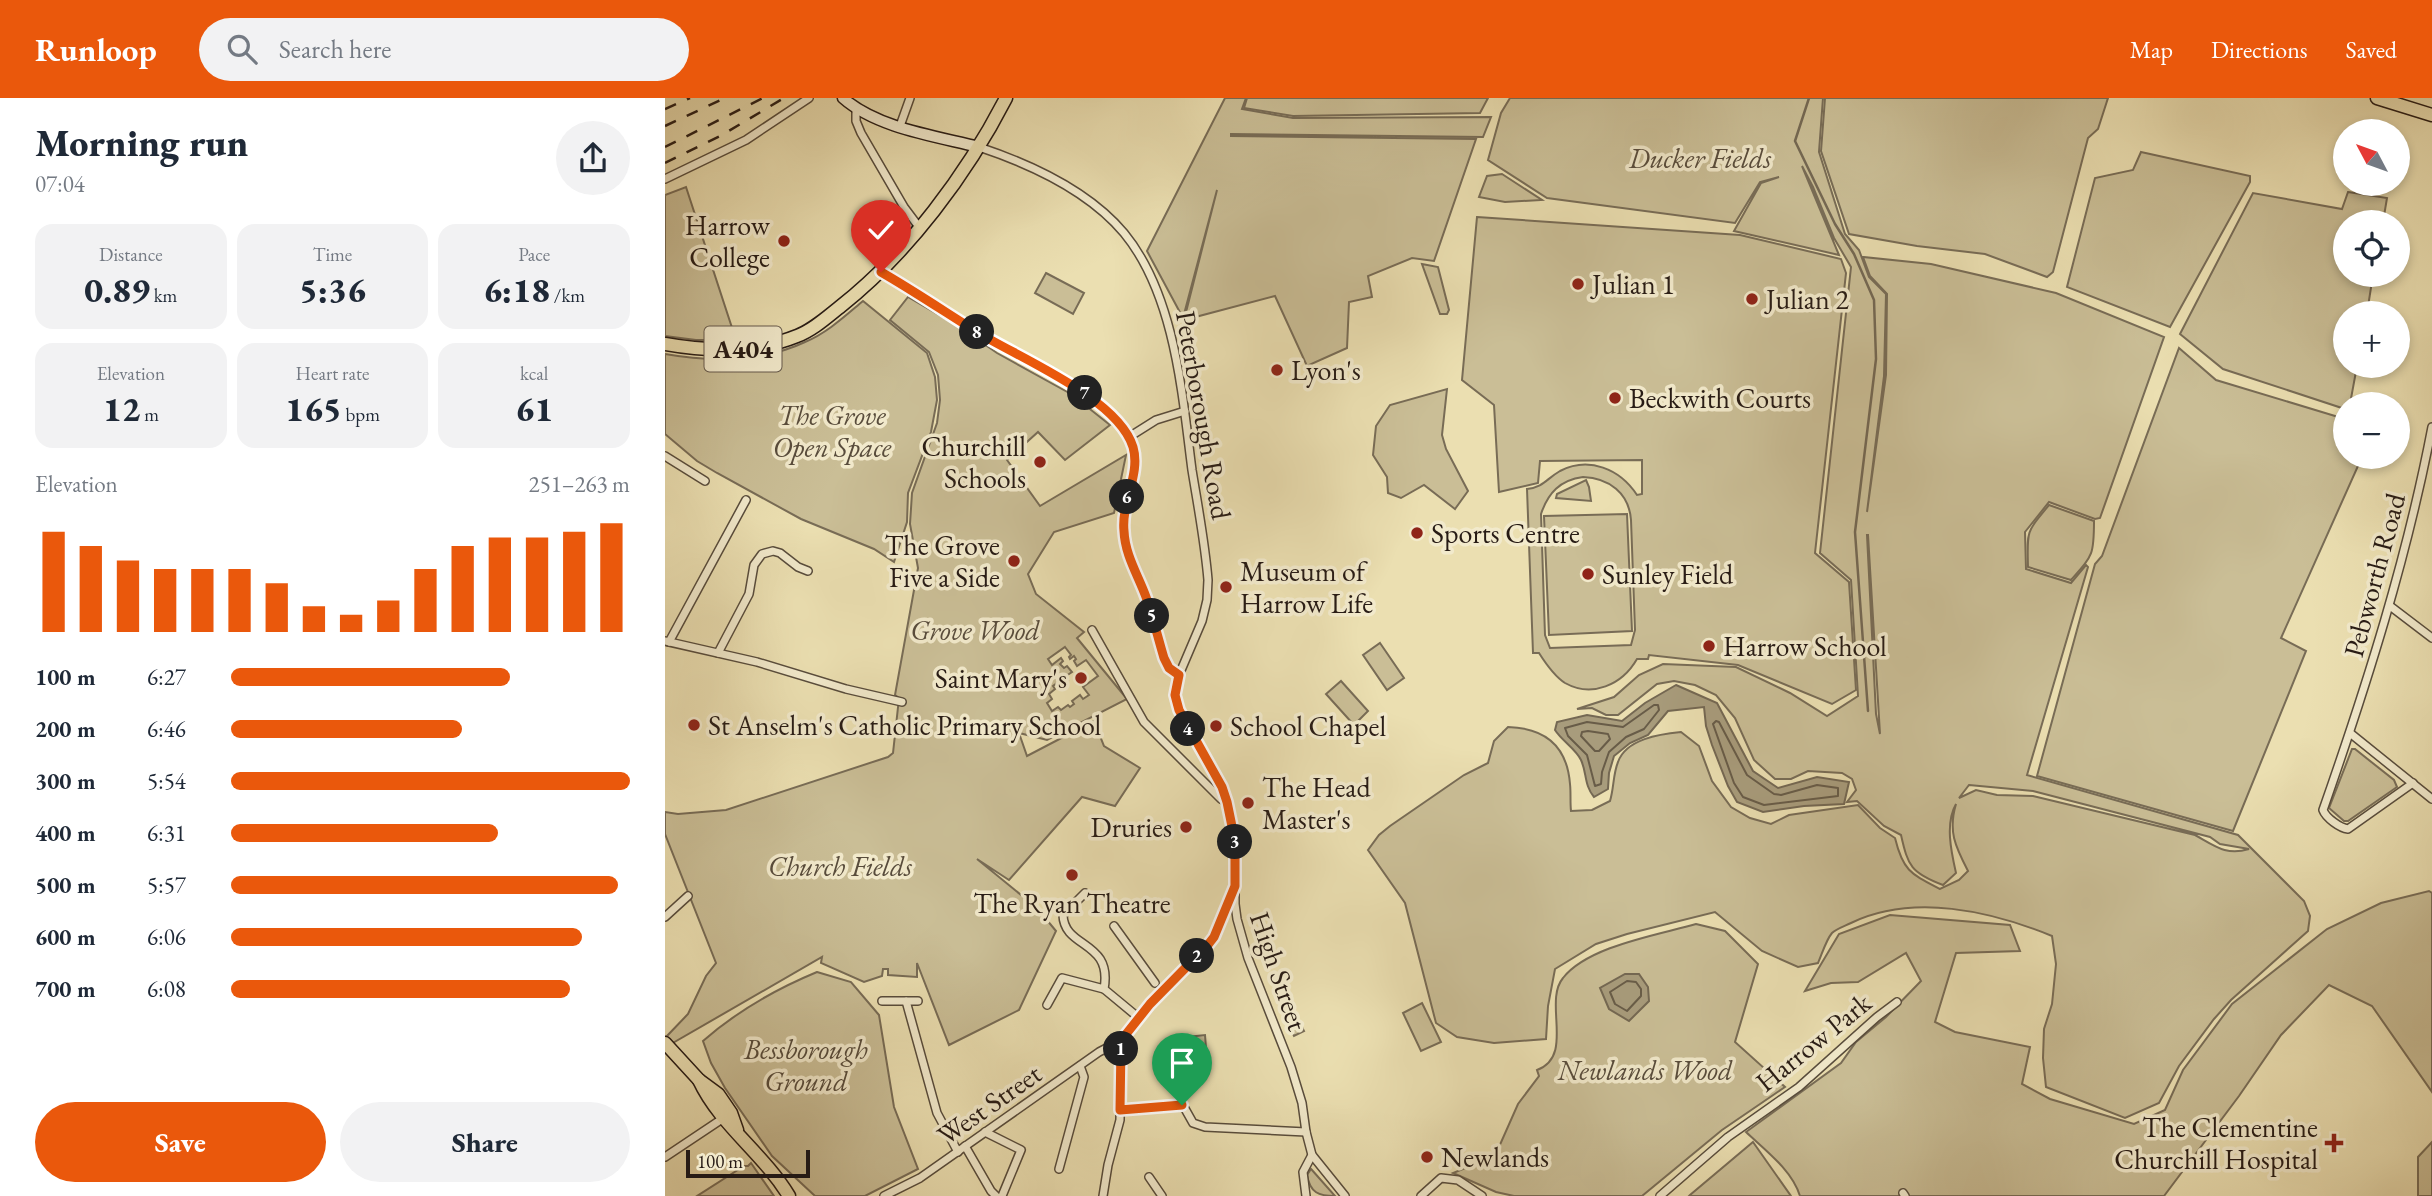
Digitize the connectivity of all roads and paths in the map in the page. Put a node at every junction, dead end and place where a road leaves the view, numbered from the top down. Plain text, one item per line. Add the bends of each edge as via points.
1 (809, 98) edge
2 (843, 98) edge
3 (910, 98) edge
4 (1006, 98) edge
5 (2377, 98) edge
6 (856, 110) junction
7 (2432, 115) edge
8 (900, 126) junction
9 (979, 147) junction
10 (665, 179) edge
11 (919, 227) junction
12 (881, 272) junction
13 (665, 344) edge
14 (1185, 411) junction
15 (2432, 427) edge
16 (1129, 437) junction
17 (665, 456) edge
18 (705, 481) dead end
19 (745, 500) dead end
20 (808, 571) dead end
21 (2390, 606) junction
22 (1092, 630) dead end
23 (2432, 638) edge
24 (667, 641) edge
25 (718, 653) junction
26 (1179, 675) junction
27 (902, 702) dead end
28 (2350, 733) junction
29 (2413, 783) junction
30 (2432, 799) edge
31 (1227, 802) junction
32 (1235, 886) junction
33 (1085, 893) dead end
34 (688, 896) dead end
35 (665, 917) edge
36 (1114, 926) dead end
37 (1159, 988) junction
38 (1104, 989) junction
39 (882, 1001) dead end
40 (906, 1001) junction
41 (918, 1001) dead end
42 (1897, 1002) dead end
43 (1047, 1005) dead end
44 (1139, 1018) junction
45 (665, 1043) edge
46 (1120, 1043) junction
47 (1080, 1066) junction
48 (699, 1080) junction
49 (1120, 1110) junction
50 (722, 1119) junction
51 (737, 1132) junction
52 (985, 1132) junction
53 (1306, 1132) junction
54 (965, 1146) junction
55 (958, 1152) junction
56 (1313, 1155) junction
57 (665, 1157) edge
58 (1059, 1169) dead end
59 (1149, 1177) dead end
60 (789, 1196) edge
61 (884, 1196) edge
62 (996, 1196) edge
63 (1002, 1196) edge
64 (1103, 1196) edge
65 (1162, 1196) edge
66 (1307, 1196) edge
67 (1345, 1196) edge
68 (1421, 1196) edge
69 (1482, 1196) edge
70 (1660, 1196) edge

1 - 10 street via 746,140
2 - 6 main road, Peterborough Road
3 - 8 street
4 - 9 main road, A404
5 - 7 main road
6 - 8 main road, Peterborough Road
6 - 11 street via 861,133
8 - 9 main road, Peterborough Road
9 - 11 main road, A404
9 - 14 street, Peterborough Road via 1069,188 1124,233 1154,284 1174,349
11 - 12 main road, A404
12 - 13 main road, A404 via 816,325 789,339 713,351
12 - 16 street via 1073,384 1097,401
14 - 16 street via 1156,420
14 - 26 street, Peterborough Road via 1208,580 1202,621
15 - 21 street, Pebworth Road
16 - 26 street via 1135,464 1124,514 1126,545 1164,658
17 - 18 street
19 - 24 street
20 - 25 street via 780,553 762,554 754,565 750,594
21 - 23 street
21 - 28 street, Pebworth Road
22 - 31 street via 1144,722
24 - 25 street
25 - 27 street
26 - 31 street, High Street via 1175,695 1179,710
28 - 29 street
28 - 29 street, Pebworth Road via 2325,815 2348,829
29 - 30 street
31 - 32 street, High Street via 1235,841
32 - 37 street, West Street via 1214,937
32 - 53 street, High Street via 1246,950 1291,1067
33 - 38 street via 1062,918 1071,934 1101,960
34 - 35 street
36 - 37 street
37 - 44 street, West Street
38 - 43 street via 1062,978
38 - 44 street
39 - 40 street
40 - 41 street
40 - 55 street via 937,1113
42 - 70 street, Harrow Park via 1799,1087 1743,1125
44 - 46 street, West Street
45 - 48 main road
46 - 47 street, West Street
46 - 49 street
47 - 52 street, West Street
47 - 58 street via 1084,1077
48 - 50 main road
48 - 51 main road via 717,1094
49 - 53 street via 1178,1104 1193,1123 1205,1127
49 - 64 street
50 - 51 main road
50 - 57 street
51 - 60 main road
52 - 54 street, West Street
52 - 63 street via 1021,1150
53 - 56 street, High Street
54 - 55 street, West Street
54 - 62 street
55 - 61 street, West Street
56 - 66 street via 1303,1172
56 - 67 street, High Street
59 - 65 street
68 - 69 street via 1441,1178 1458,1180

